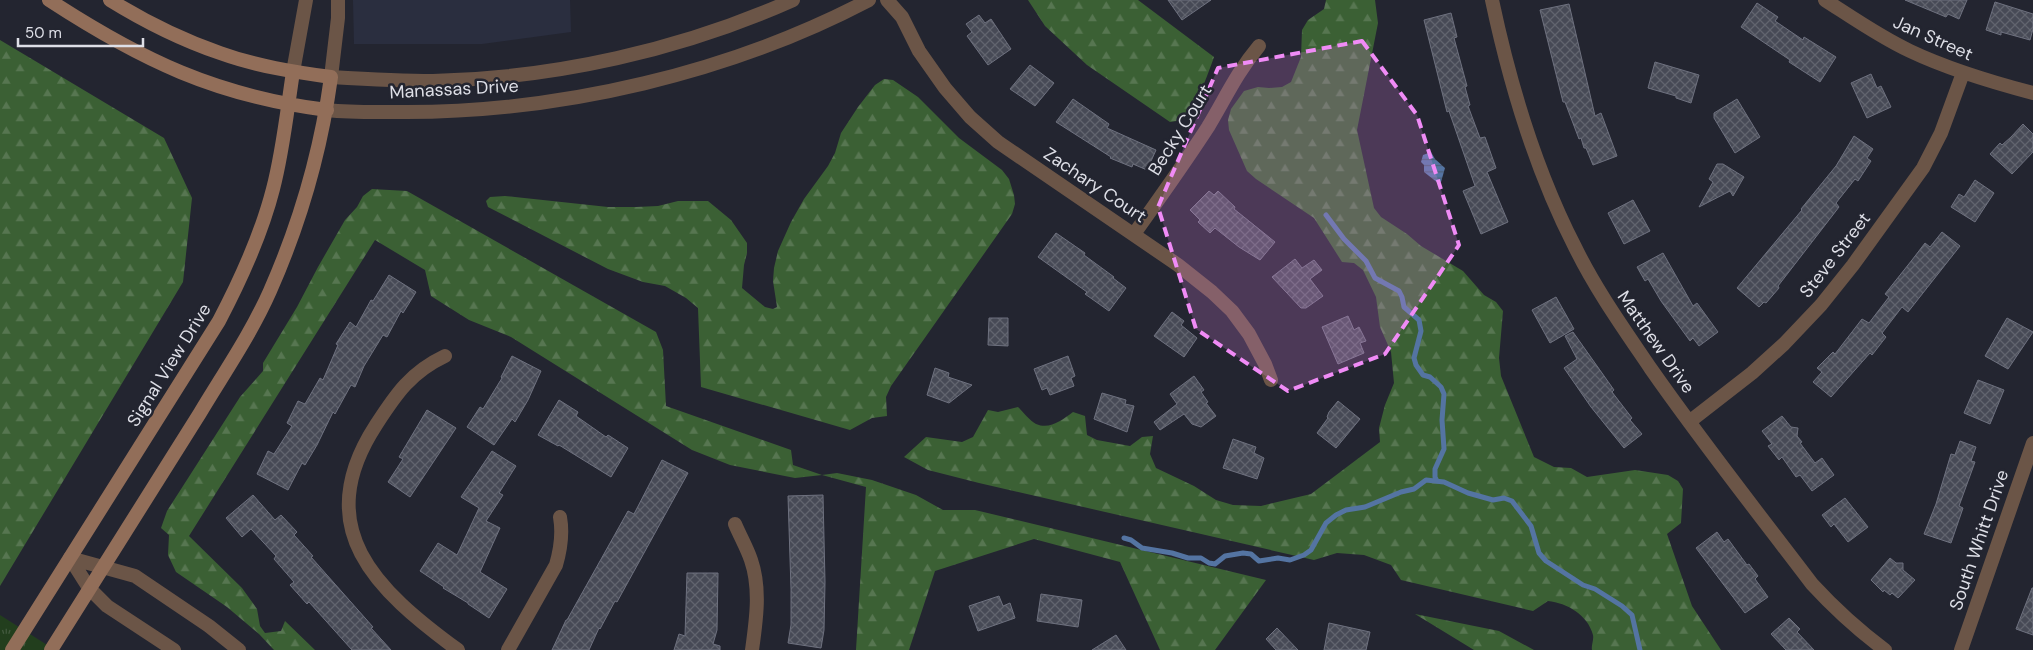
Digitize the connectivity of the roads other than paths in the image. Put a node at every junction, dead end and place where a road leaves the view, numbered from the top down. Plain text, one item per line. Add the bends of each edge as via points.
1 (49, 0) edge
2 (110, 0) edge
3 (306, 0) edge
4 (338, 0) edge
5 (793, 0) edge
6 (869, 0) edge
7 (887, 0) edge
8 (900, 0) edge
9 (1492, 0) edge
10 (1825, 0) edge
11 (902, 16) junction
12 (1259, 46) dead end
13 (293, 72) junction
14 (1963, 73) junction
15 (331, 77) junction
16 (2033, 93) edge
17 (288, 105) junction
18 (327, 110) junction
19 (1134, 234) junction
20 (445, 356) dead end
21 (1271, 380) dead end
22 (1688, 422) junction
23 (2033, 443) edge
24 (560, 517) dead end
25 (735, 524) dead end
26 (70, 558) junction
27 (103, 566) junction
28 (89, 588) junction
29 (12, 650) edge
30 (51, 650) edge
31 (174, 650) edge
32 (239, 650) edge
33 (458, 650) edge
34 (508, 650) edge
35 (752, 650) edge
36 (1885, 650) edge
37 (1961, 650) edge

1 - 17 main road, Manassas Drive via 109,38 179,73
2 - 13 main road, Manassas Drive via 139,18 219,53
3 - 13 street
4 - 15 street
5 - 15 street, Manassas Drive via 670,45 614,59 512,75 434,81
6 - 18 street, Manassas Drive via 813,26 697,70 568,99 438,112
7 - 11 street, Zachary Court
8 - 11 street, Zachary Court
9 - 22 street, Matthew Drive via 1527,132 1556,208 1604,301
10 - 14 street, Jan Street via 1870,30
11 - 19 street, Zachary Court via 919,51 970,117 998,142
12 - 19 street, Becky Court via 1233,80 1191,153
13 - 15 main road, Manassas Drive
13 - 17 main road, Signal View Drive
14 - 16 street, Jan Street
14 - 22 street, Steve Street via 1941,133 1923,168 1853,265 1784,344
15 - 18 main road
17 - 18 main road, Manassas Drive
17 - 26 main road, Signal View Drive via 273,190 238,285 219,321
18 - 27 main road via 288,248 266,300 205,405
19 - 21 street, Zachary Court via 1178,265 1232,311 1249,334
20 - 33 street via 412,376 390,404 358,456 349,502 354,540 368,565 406,610
22 - 36 street, Matthew Drive via 1812,584 1847,620
23 - 37 street, South Whitt Drive
24 - 34 street via 561,551 556,565
25 - 35 street via 751,561 756,585
26 - 27 street
26 - 28 street
26 - 29 main road, Signal View Drive
27 - 28 main road
27 - 32 street via 135,576
28 - 30 main road
28 - 31 street via 107,606

